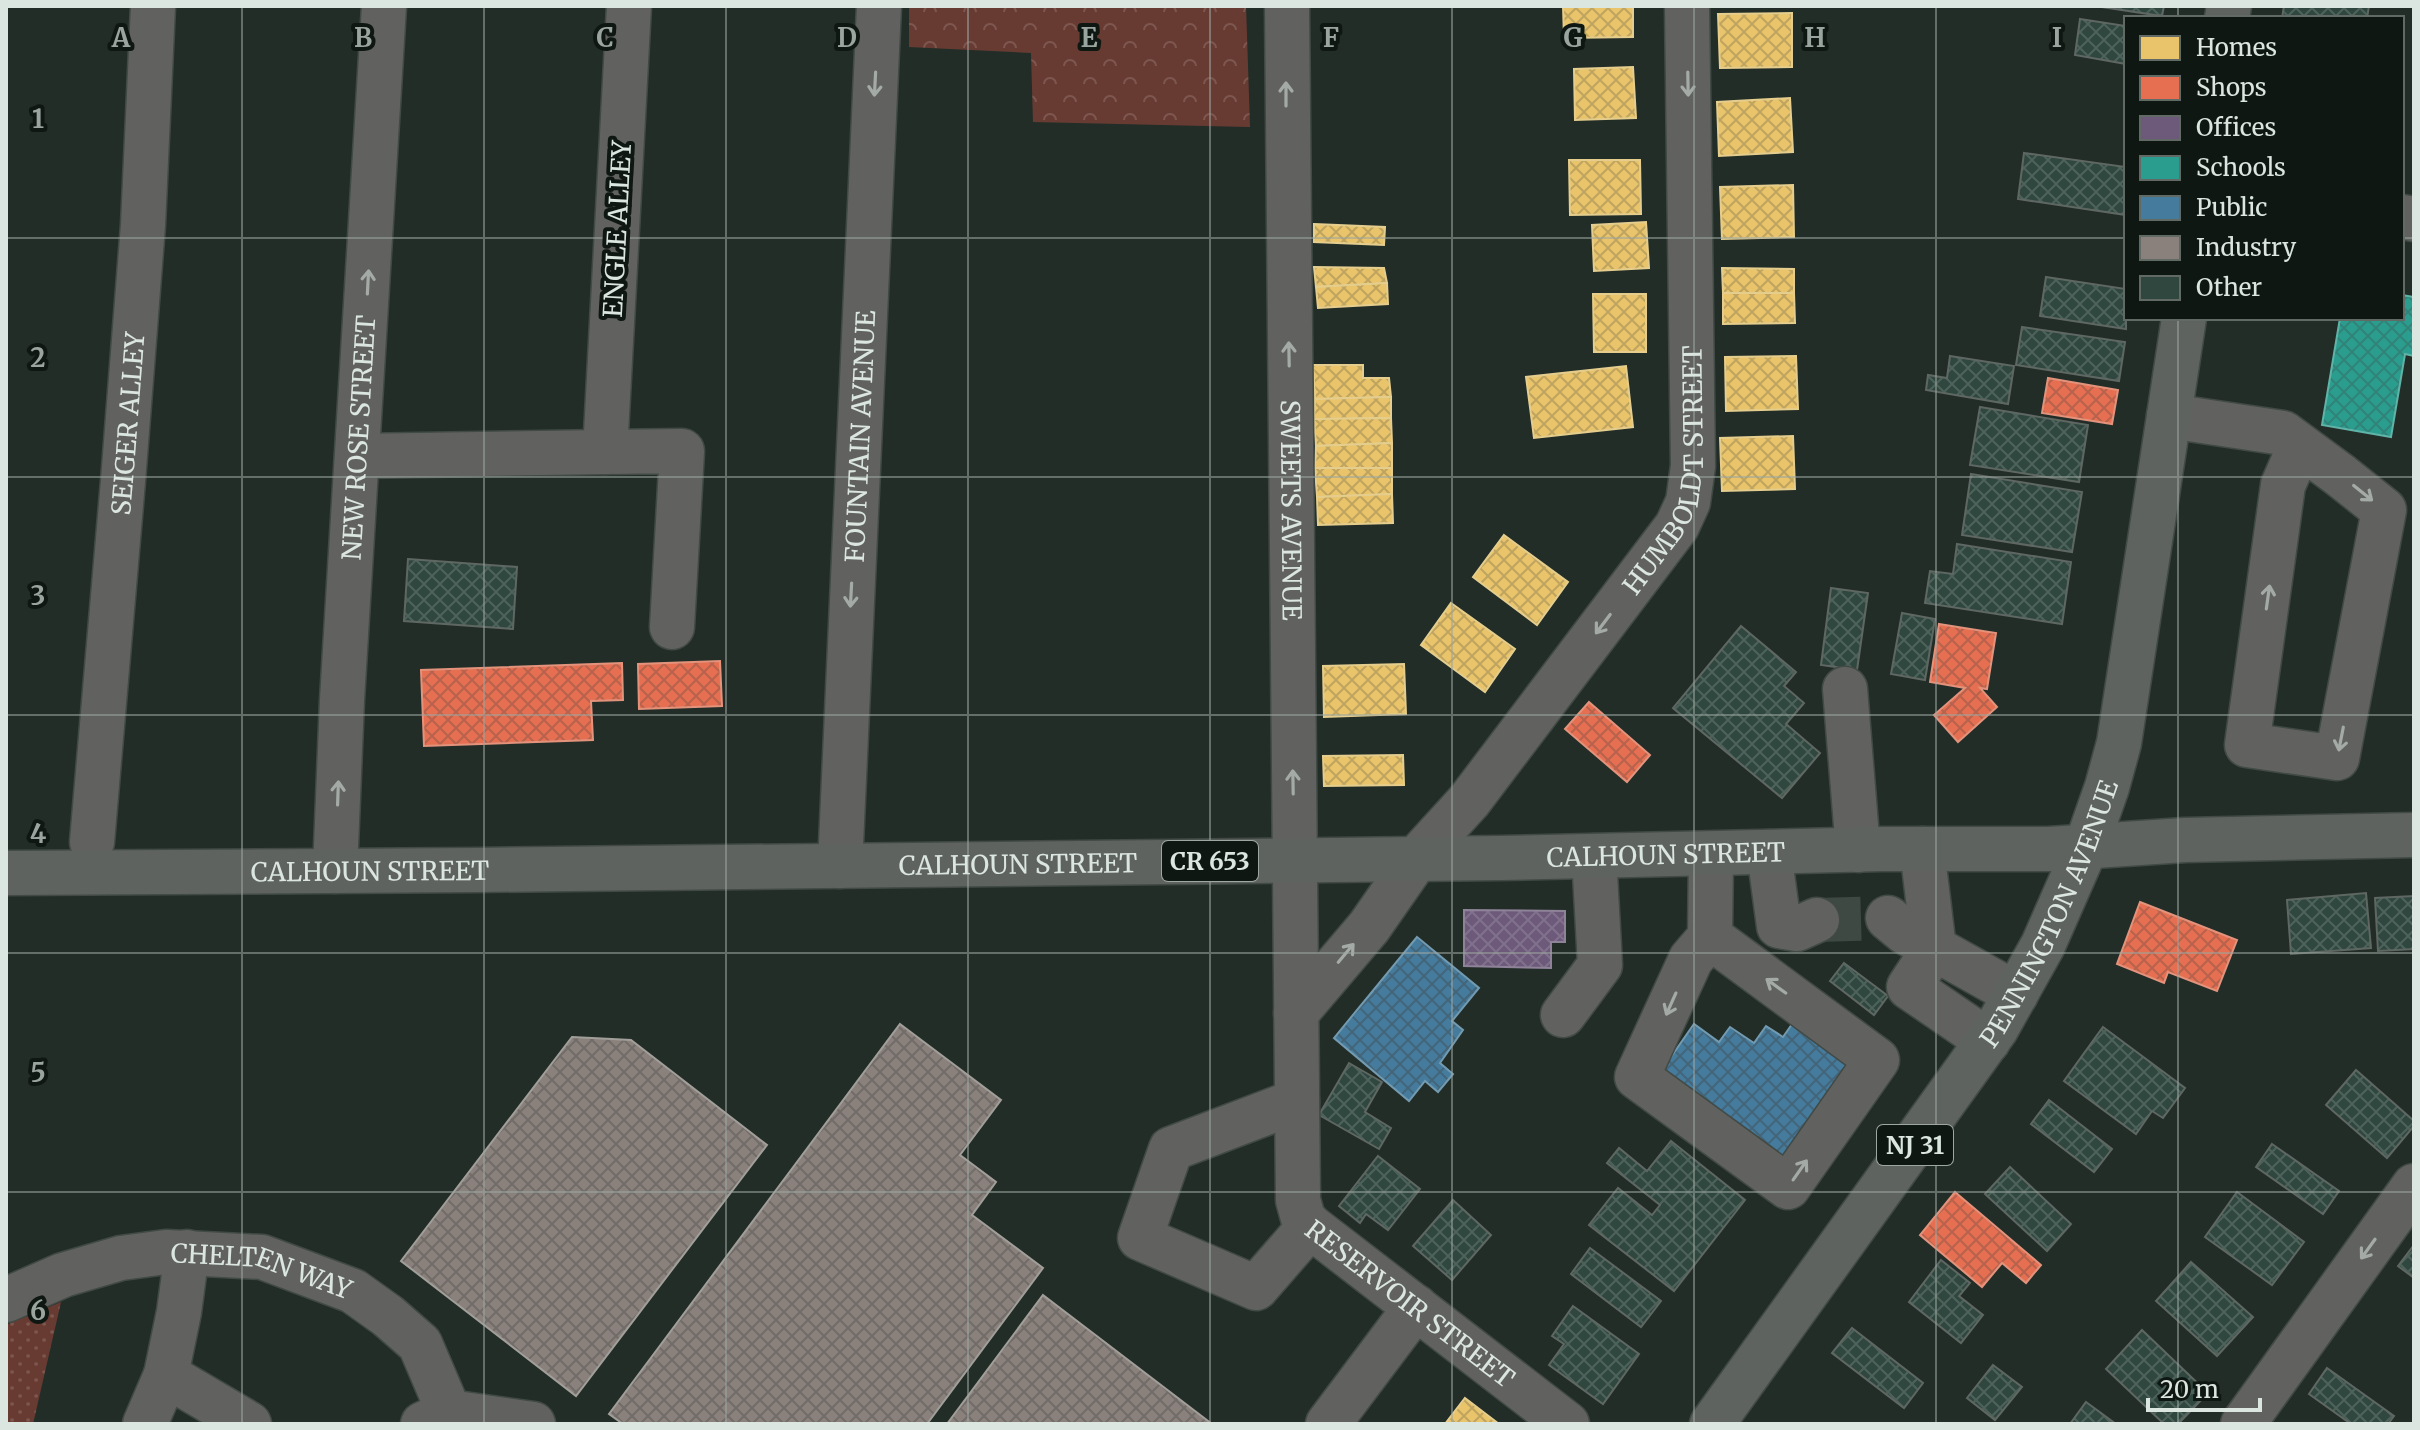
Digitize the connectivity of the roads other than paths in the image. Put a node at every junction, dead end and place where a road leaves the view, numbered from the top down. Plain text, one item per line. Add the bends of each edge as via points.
1 (153, 6) edge
2 (384, 6) edge
3 (629, 6) edge
4 (879, 6) edge
5 (1287, 6) edge
6 (1687, 6) edge
7 (2184, 320) edge
8 (2169, 416) junction
9 (2300, 446) junction
10 (605, 452) junction
11 (357, 456) junction
12 (672, 627) dead end
13 (1845, 689) dead end
14 (2414, 835) edge
15 (92, 842) dead end
16 (2086, 847) junction
17 (1922, 849) junction
18 (1858, 850) junction
19 (1769, 852) junction
20 (1711, 854) junction
21 (1594, 856) junction
22 (1417, 858) junction
23 (1294, 860) junction
24 (840, 866) junction
25 (335, 871) junction
26 (6, 873) edge
27 (1811, 931) tunnel mouth
28 (1904, 936) junction
29 (1710, 937) junction
30 (2016, 994) junction
31 (1296, 1013) junction
32 (1563, 1015) dead end
33 (1988, 1041) junction
34 (1297, 1101) junction
35 (2414, 1186) edge
36 (1310, 1226) junction
37 (187, 1252) junction
38 (6, 1300) edge
39 (1416, 1307) junction
40 (166, 1375) junction
41 (439, 1420) edge
42 (1722, 1421) edge
43 (145, 1424) edge
44 (249, 1424) edge
45 (533, 1424) edge
46 (1328, 1424) edge
47 (1567, 1424) edge
48 (2243, 1424) edge

1 - 15 street, SEIGER ALLEY via 143,225
11 -> 2 street, NEW ROSE STREET
3 - 10 street, ENGLE ALLEY
4 -> 24 street, FOUNTAIN AVENUE
23 -> 5 street, SWEETS AVENUE
6 -> 22 street, HUMBOLDT STREET via 1693,466 1688,502 1677,526 1469,801
7 - 8 main road, PENNINGTON AVENUE / NJ 31
8 - 9 street via 2283,433
8 - 16 main road, PENNINGTON AVENUE / NJ 31 via 2119,743
9 -> 9 street via 2384,510 2337,758 2247,745 2283,485
10 - 11 street
10 - 12 street via 682,451
25 -> 11 street, NEW ROSE STREET
13 - 18 street
14 - 16 main road, CALHOUN STREET / CR 653
16 - 17 main road, CALHOUN STREET / CR 653
16 - 30 main road, PENNINGTON AVENUE / NJ 31
17 - 18 main road, CALHOUN STREET / CR 653
17 - 28 street
18 - 19 main road, CALHOUN STREET / CR 653
19 - 20 main road, CALHOUN STREET / CR 653
19 - 27 street via 1779,926
20 - 21 main road, CALHOUN STREET / CR 653
20 - 29 street
21 - 22 main road, CALHOUN STREET / CR 653
21 - 32 street via 1600,965
22 - 23 main road, CALHOUN STREET / CR 653
31 -> 22 street, HUMBOLDT STREET via 1369,927
23 - 24 main road, CALHOUN STREET / CR 653
23 - 31 street, SWEETS AVENUE
24 - 25 main road, CALHOUN STREET / CR 653
25 - 26 main road, CALHOUN STREET / CR 653
28 - 30 street
28 - 33 street via 1909,987
29 -> 29 street via 1691,959 1637,1077 1788,1187 1877,1060
30 - 33 main road, PENNINGTON AVENUE / NJ 31
31 - 34 street, RESERVOIR STREET
33 - 42 main road, PENNINGTON AVENUE / NJ 31
34 - 36 street, RESERVOIR STREET via 1298,1200
34 - 36 street via 1171,1149 1140,1238 1256,1288
35 -> 48 street
36 - 39 street, RESERVOIR STREET
37 - 38 street, CHELTEN WAY via 121,1258
37 - 40 street
37 - 41 street, CHELTEN WAY via 262,1257 353,1291 420,1344
39 - 46 street
39 - 47 street, RESERVOIR STREET
40 - 43 street
40 - 44 street
41 - 45 street

